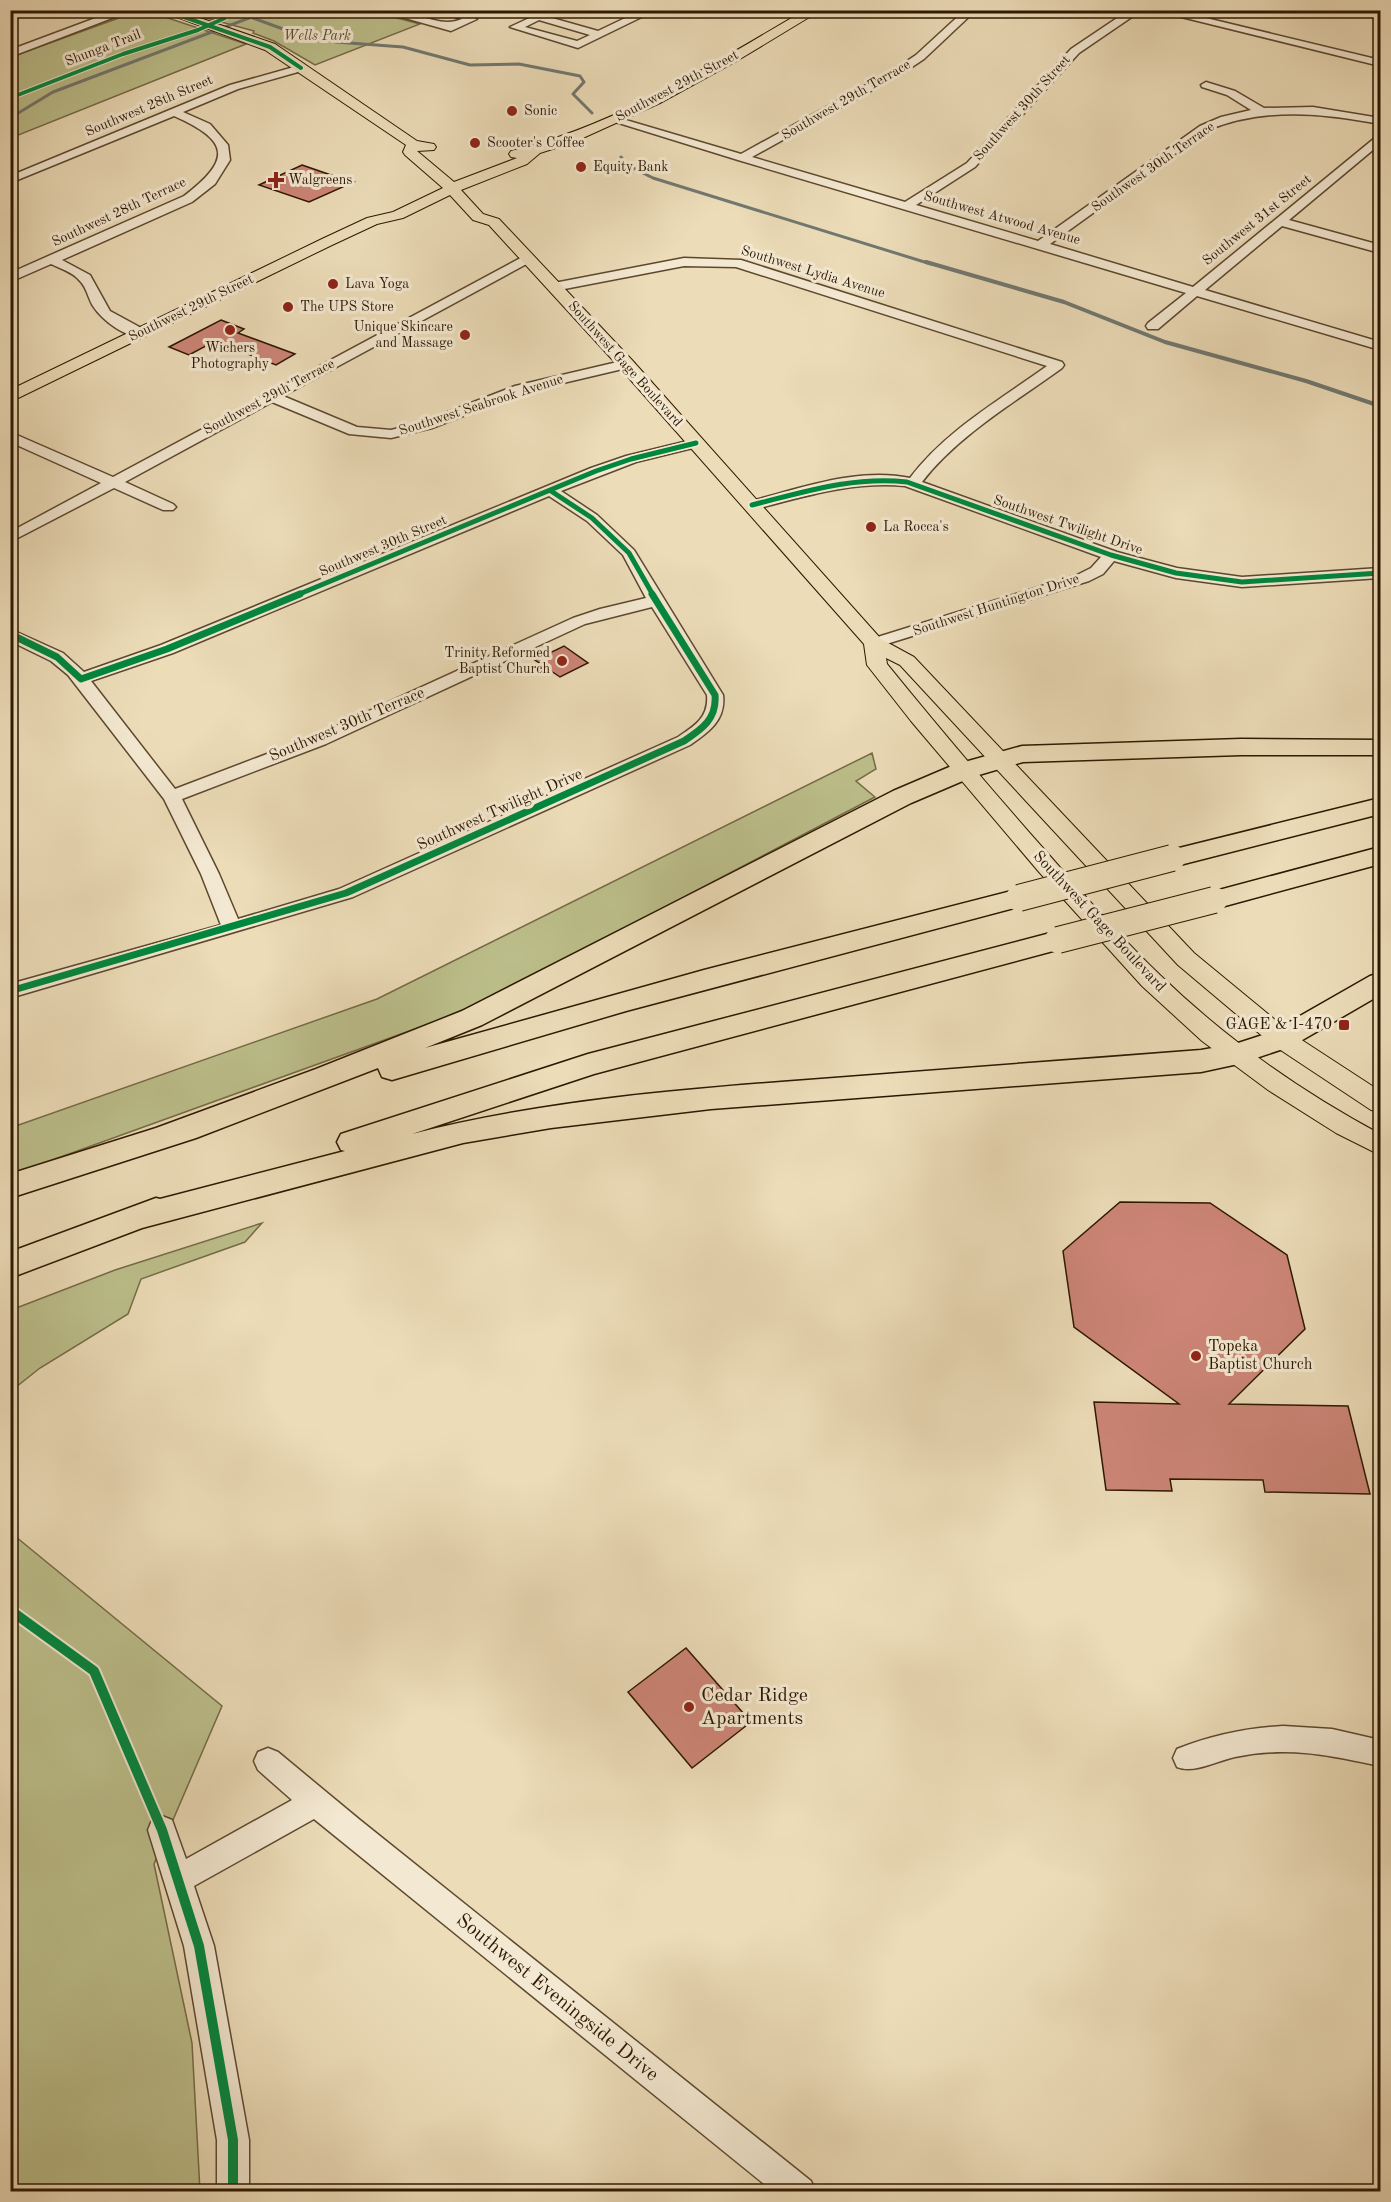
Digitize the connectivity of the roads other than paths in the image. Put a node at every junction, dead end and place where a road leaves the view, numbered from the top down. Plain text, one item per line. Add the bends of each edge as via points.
1 (128, 10) edge
2 (164, 10) edge
3 (397, 10) edge
4 (440, 10) edge
5 (651, 10) edge
6 (795, 10) edge
7 (971, 10) edge
8 (1137, 10) edge
9 (1158, 10) edge
10 (812, 12) edge
11 (600, 34) junction
12 (10, 54) edge
13 (1380, 63) edge
14 (302, 68) junction
15 (1206, 85) dead end
16 (1261, 111) junction
17 (174, 112) junction
18 (615, 120) junction
19 (1380, 121) edge
20 (1380, 139) edge
21 (412, 144) junction
22 (437, 154) dead end
23 (742, 158) junction
24 (464, 177) junction
25 (10, 180) edge
26 (448, 184) junction
27 (907, 206) junction
28 (489, 207) junction
29 (1279, 221) junction
30 (1041, 245) junction
31 (1380, 249) edge
32 (528, 258) junction
33 (52, 260) junction
34 (10, 278) edge
35 (554, 287) junction
36 (1194, 291) junction
37 (1153, 326) dead end
38 (140, 333) junction
39 (1380, 346) edge
40 (626, 364) junction
41 (270, 396) junction
42 (10, 397) edge
43 (10, 436) edge
44 (696, 443) junction
45 (112, 482) junction
46 (913, 484) junction
47 (551, 491) junction
48 (752, 505) junction
49 (168, 507) dead end
50 (10, 538) edge
51 (1111, 555) junction
52 (1380, 573) edge
53 (656, 601) junction
54 (10, 634) edge
55 (874, 643) junction
56 (81, 679) junction
57 (1380, 748) edge
58 (1002, 760) junction
59 (963, 771) junction
60 (172, 797) junction
61 (1380, 806) edge
62 (1380, 856) edge
63 (232, 928) junction
64 (1380, 983) edge
65 (10, 991) edge
66 (1282, 1038) junction
67 (1238, 1054) junction
68 (1380, 1103) edge
69 (167, 1135) junction
70 (1380, 1145) edge
71 (10, 1186) edge
72 (138, 1216) junction
73 (10, 1265) edge
74 (1380, 1753) edge
75 (1187, 1758) dead end
76 (268, 1761) dead end
77 (315, 1803) junction
78 (162, 1830) dead end
79 (178, 1879) junction
80 (233, 2192) edge
81 (800, 2192) edge

1 - 12 street
2 - 14 main road, Southwest Gage Boulevard via 270,47
3 - 4 street via 451,28 472,19
5 - 11 street
6 - 10 street
7 - 23 street, Southwest 29th Terrace via 899,71
8 - 27 street, Southwest 30th Street via 1075,51 970,165
9 - 13 street
10 - 18 main road, Southwest 29th Street
11 - 11 street via 578,45 515,27 538,17
14 - 17 street, Southwest 28th Street via 234,87
14 - 21 main road, Southwest Gage Boulevard
15 - 16 street via 1231,93
16 - 19 street, Southwest 30th Terrace via 1320,111
16 - 30 street, Southwest 30th Terrace via 1204,128
17 - 25 street, Southwest 28th Street
17 - 33 street, Southwest 28th Terrace via 206,126 219,138 224,160 216,176 178,204
18 - 23 street, Southwest Atwood Avenue
18 - 24 main road, Southwest 29th Street via 534,152 522,161
20 - 29 street, Southwest 31st Street
21 - 22 main road, Southwest Gage Boulevard via 429,147
21 - 26 main road, Southwest Gage Boulevard via 410,152
23 - 27 street, Southwest Atwood Avenue
24 - 26 main road, Southwest 29th Street
24 - 28 main road, Southwest Gage Boulevard
26 - 28 main road, Southwest Gage Boulevard via 478,218
26 - 38 main road, Southwest 29th Street via 398,215 372,221
27 - 30 street, Southwest Atwood Avenue
28 - 32 main road, Southwest Gage Boulevard
29 - 31 street
29 - 36 street, Southwest 31st Street
30 - 36 street, Southwest Atwood Avenue
32 - 35 main road, Southwest Gage Boulevard
32 - 41 street, Southwest 29th Terrace
33 - 34 street, Southwest 28th Terrace
33 - 38 street via 82,275 104,312
35 - 40 main road, Southwest Gage Boulevard
35 - 46 street, Southwest Lydia Avenue via 676,263 737,263 1057,365 952,442
36 - 37 street, Southwest 31st Street
36 - 39 street, Southwest Atwood Avenue
38 - 42 main road, Southwest 29th Street
40 - 41 street, Southwest Seabrook Avenue via 530,386 427,425 391,434 354,431
40 - 44 main road, Southwest Gage Boulevard
41 - 45 street, Southwest 29th Terrace
43 - 45 street
44 - 47 street, Southwest 30th Street via 611,465
44 - 48 main road, Southwest Gage Boulevard
45 - 49 street
45 - 50 street, Southwest 29th Terrace
46 - 48 street, Southwest Twilight Drive via 863,479
46 - 51 street, Southwest Twilight Drive
47 - 53 street, Southwest Twilight Drive via 612,535 638,566
47 - 56 street, Southwest 30th Street via 167,649
48 - 55 main road, Southwest Gage Boulevard
51 - 52 street, Southwest Twilight Drive via 1176,573 1242,582
51 - 55 street, Southwest Huntington Drive via 1083,578
53 - 60 street, Southwest 30th Terrace via 579,621 320,740
53 - 63 street, Southwest Twilight Drive via 715,695 716,711 704,727 684,741 346,893
54 - 56 street via 57,657
55 - 58 main road, Southwest Gage Boulevard via 907,661
55 - 59 main road, Southwest Gage Boulevard via 877,665
56 - 60 street
57 - 58 highway via 1241,747 1022,754
58 - 59 highway
58 - 66 main road, Southwest Gage Boulevard via 1163,937
59 - 67 main road, Southwest Gage Boulevard via 1124,953 1189,1015
59 - 69 highway via 902,797 472,1018
60 - 63 street
61 - 69 highway, bridge via 753,965
62 - 72 highway, bridge via 588,1065
63 - 65 street, Southwest Twilight Drive
64 - 66 highway
66 - 67 highway
66 - 68 main road, Southwest Gage Boulevard
67 - 70 main road, Southwest Gage Boulevard via 1338,1122
67 - 72 highway via 1201,1061 711,1098 551,1117 463,1132
69 - 71 highway
72 - 73 highway
74 - 75 street via 1340,1743 1274,1739 1218,1747
76 - 77 street, Southwest Eveningside Drive
77 - 79 street
77 - 81 street, Southwest Eveningside Drive via 702,2118
78 - 79 street
79 - 80 street via 199,1946 233,2140

